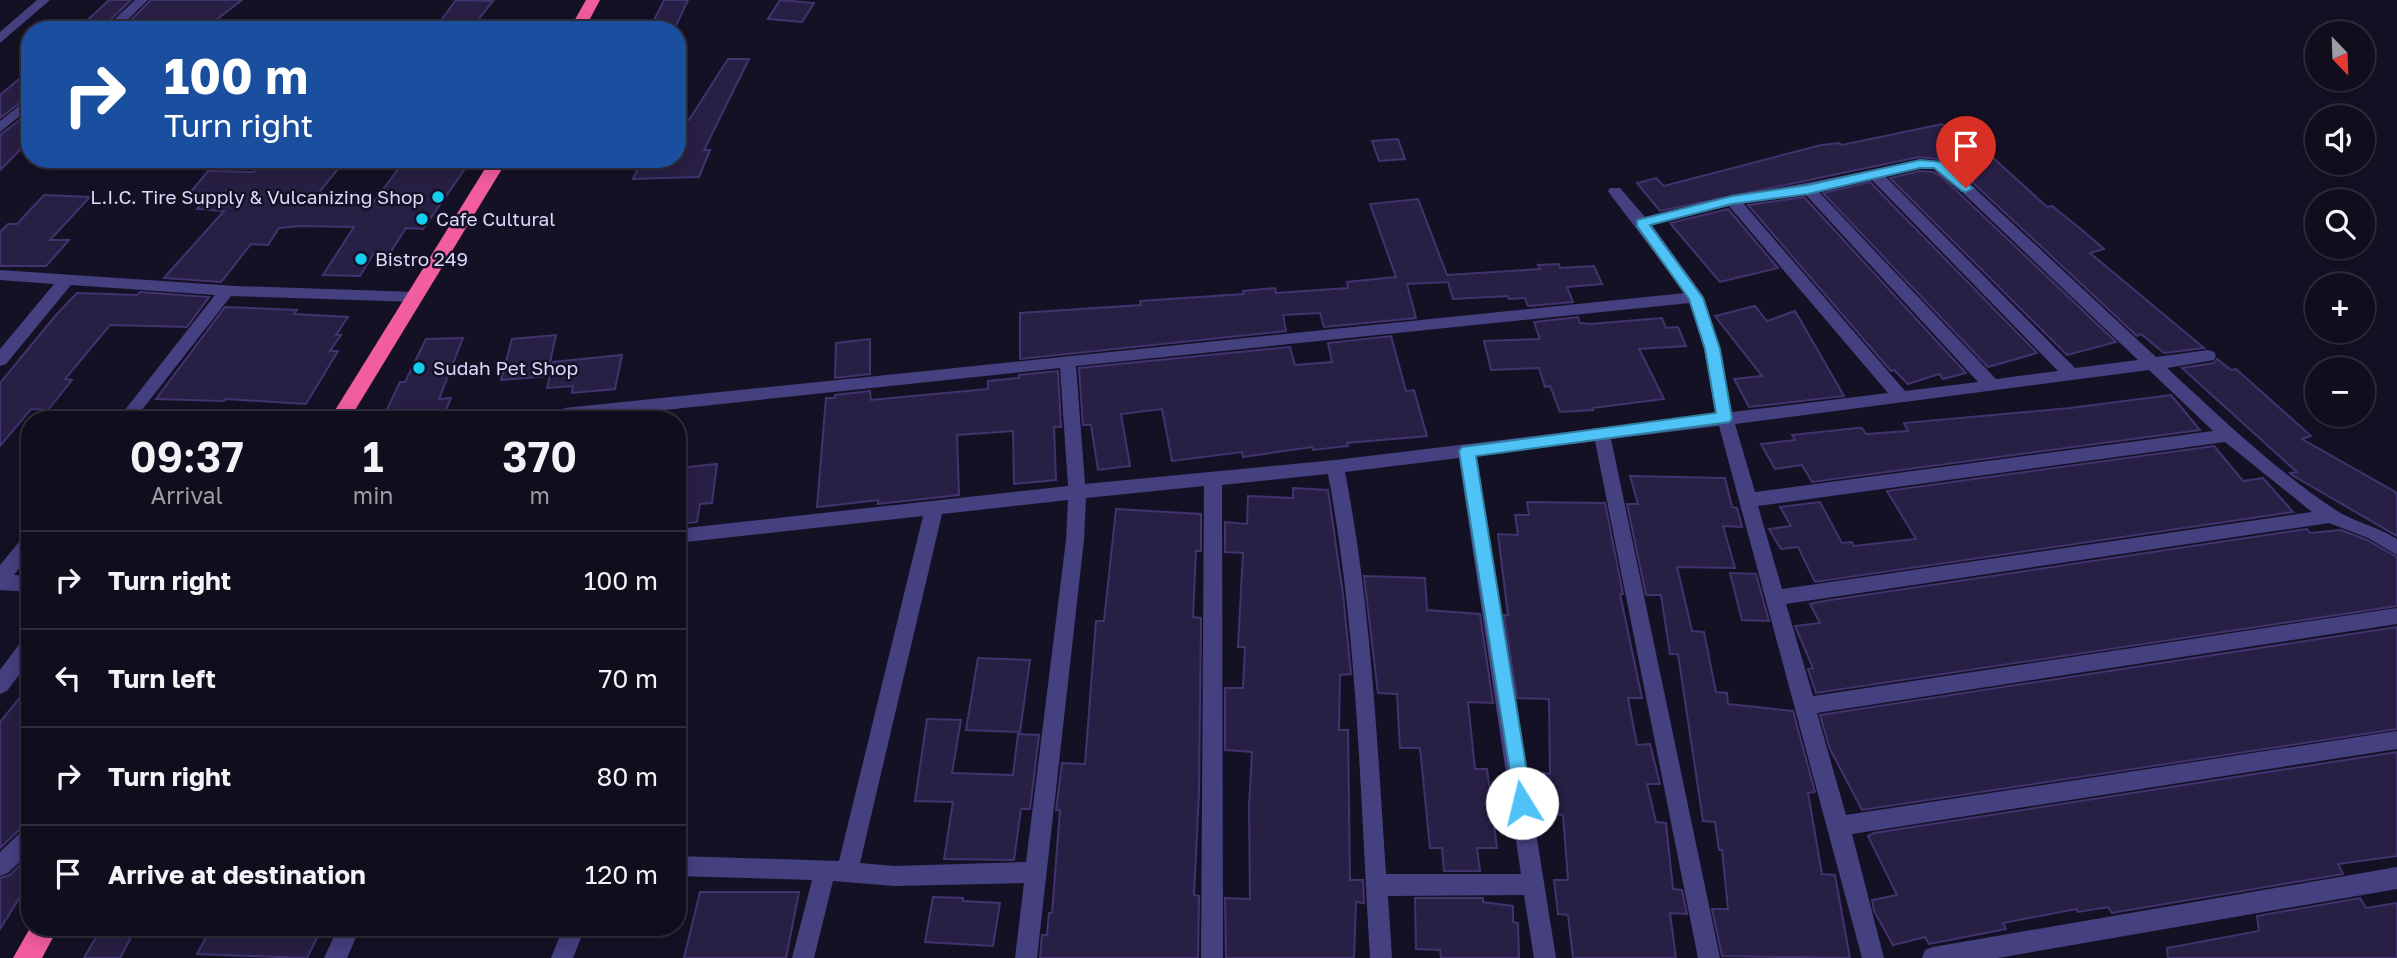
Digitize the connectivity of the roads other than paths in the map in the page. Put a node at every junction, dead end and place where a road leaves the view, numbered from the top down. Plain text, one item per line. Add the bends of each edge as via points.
1 (44, 0) edge
2 (142, 0) edge
3 (593, 0) edge
4 (119, 21) edge
5 (581, 21) edge
6 (0, 39) edge
7 (21, 109) edge
8 (0, 128) edge
9 (495, 168) edge
10 (1874, 173) junction
11 (1808, 189) junction
12 (1615, 191) dead end
13 (1732, 200) junction
14 (1642, 223) junction
15 (0, 275) edge
16 (68, 278) junction
17 (226, 290) junction
18 (416, 297) junction
19 (1696, 298) junction
20 (2208, 356) dead end
21 (0, 360) edge
22 (1068, 361) junction
23 (2151, 363) junction
24 (2073, 375) junction
25 (1992, 386) junction
26 (1900, 396) junction
27 (132, 411) edge
28 (345, 411) edge
29 (580, 411) edge
30 (1725, 418) junction
31 (1602, 435) junction
32 (2228, 435) junction
33 (1467, 451) junction
34 (1335, 467) junction
35 (1213, 478) junction
36 (1077, 492) junction
37 (1748, 500) junction
38 (934, 508) junction
39 (2330, 516) junction
40 (686, 535) edge
41 (2397, 548) edge
42 (21, 553) edge
43 (0, 580) edge
44 (21, 583) edge
45 (1776, 598) junction
46 (2397, 616) edge
47 (21, 657) edge
48 (0, 684) edge
49 (1804, 706) junction
50 (2397, 740) edge
51 (1839, 826) junction
52 (21, 846) edge
53 (0, 866) edge
54 (686, 866) edge
55 (836, 871) junction
56 (1036, 872) junction
57 (2397, 878) edge
58 (1535, 884) junction
59 (1378, 885) junction
60 (40, 936) edge
61 (345, 936) edge
62 (570, 936) edge
63 (27, 958) edge
64 (335, 958) edge
65 (562, 958) edge
66 (803, 958) edge
67 (1026, 958) edge
68 (1212, 958) edge
69 (1381, 958) edge
70 (1545, 958) edge
71 (1709, 958) edge
72 (1873, 958) edge
73 (1933, 958) edge

1 - 6 street
2 - 4 street
3 - 5 highway
7 - 8 street
9 - 18 highway
10 - 11 street
10 - 23 street via 1920,164 1937,164 1948,171
10 - 24 street
11 - 13 street
11 - 25 street
12 - 14 street
13 - 14 street
13 - 26 street
14 - 19 street
15 - 16 street
16 - 17 street
16 - 21 street
17 - 18 street
17 - 27 street
18 - 28 highway
19 - 22 street
19 - 30 street via 1712,349
20 - 23 street
22 - 29 street
22 - 36 street
23 - 24 street
23 - 32 street
24 - 25 street
25 - 26 street
26 - 30 street
30 - 31 street
30 - 37 street
31 - 33 street
31 - 71 street
32 - 37 street
32 - 39 street
33 - 34 street
33 - 58 street
34 - 35 street
34 - 59 street via 1350,544
35 - 36 street
35 - 68 street
36 - 38 street
36 - 56 street
37 - 45 street
38 - 40 street
38 - 55 street
39 - 41 street via 2374,533
39 - 45 street
42 - 43 street
43 - 44 street
45 - 49 street
46 - 49 street
47 - 48 street
49 - 51 street
50 - 51 street
51 - 72 street
52 - 53 street
54 - 55 street
55 - 56 street via 894,876
55 - 66 street
56 - 67 street
57 - 73 street
58 - 59 street
58 - 70 street
59 - 69 street
60 - 63 highway
61 - 64 street
62 - 65 street

